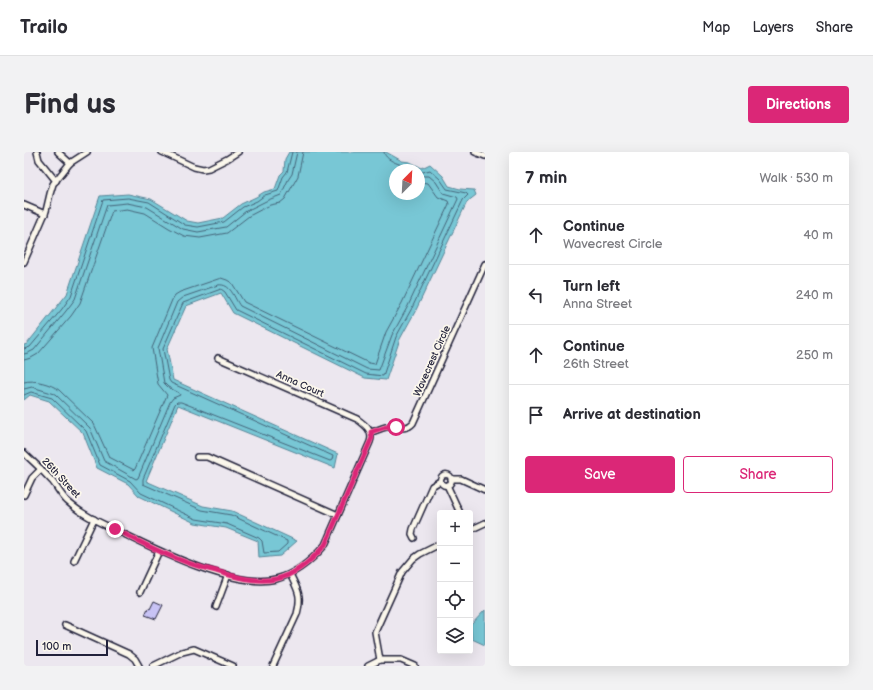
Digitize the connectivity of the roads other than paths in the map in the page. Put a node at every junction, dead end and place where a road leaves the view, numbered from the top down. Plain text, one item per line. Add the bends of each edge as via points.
1 (38, 152) edge
2 (58, 152) edge
3 (87, 152) edge
4 (162, 152) edge
5 (238, 152) edge
6 (475, 152) edge
7 (485, 156) edge
8 (70, 163) junction
9 (56, 181) junction
10 (24, 205) edge
11 (45, 214) junction
12 (24, 262) edge
13 (485, 264) edge
14 (218, 358) dead end
15 (371, 432) junction
16 (24, 453) edge
17 (197, 457) dead end
18 (40, 469) junction
19 (451, 479) junction
20 (440, 481) junction
21 (447, 485) junction
22 (485, 490) edge
23 (24, 495) edge
24 (459, 510) edge
25 (338, 515) junction
26 (94, 519) junction
27 (485, 523) edge
28 (473, 529) edge
29 (414, 538) dead end
30 (437, 546) edge
31 (159, 551) junction
32 (74, 561) dead end
33 (228, 575) junction
34 (288, 575) junction
35 (140, 592) dead end
36 (216, 607) dead end
37 (65, 625) dead end
38 (380, 660) junction
39 (138, 666) edge
40 (153, 666) edge
41 (233, 666) edge
42 (273, 666) edge
43 (368, 666) edge
44 (415, 666) edge

1 - 9 street via 39,160
2 - 8 street
3 - 8 street
4 - 5 street via 203,169
6 - 7 street
8 - 9 street
9 - 11 street via 51,189
10 - 11 street
11 - 12 street
13 - 15 street, Wavecrest Circle via 413,423 410,427 391,426
14 - 15 street, Anna Court via 357,419
15 - 25 street, 26th Street via 372,438
16 - 18 street, 26th Street
17 - 25 street via 207,457
18 - 23 street via 32,478
18 - 26 street, 26th Street via 66,500
19 - 20 street via 445,474 441,476
19 - 21 street
19 - 22 street via 462,479
20 - 21 street
20 - 29 street via 432,486 413,528
21 - 24 street
25 - 34 street, 26th Street via 325,545 305,565
26 - 31 street, 26th Street
26 - 32 street
27 - 28 street
30 - 38 street via 412,559 402,572 375,632
31 - 33 street, 26th Street
31 - 35 street
33 - 34 street, 26th Street via 257,580 276,579
33 - 36 street
34 - 42 street via 300,595 300,604
37 - 39 street via 129,654
38 - 43 street
38 - 44 street via 401,660
40 - 41 street via 194,649

